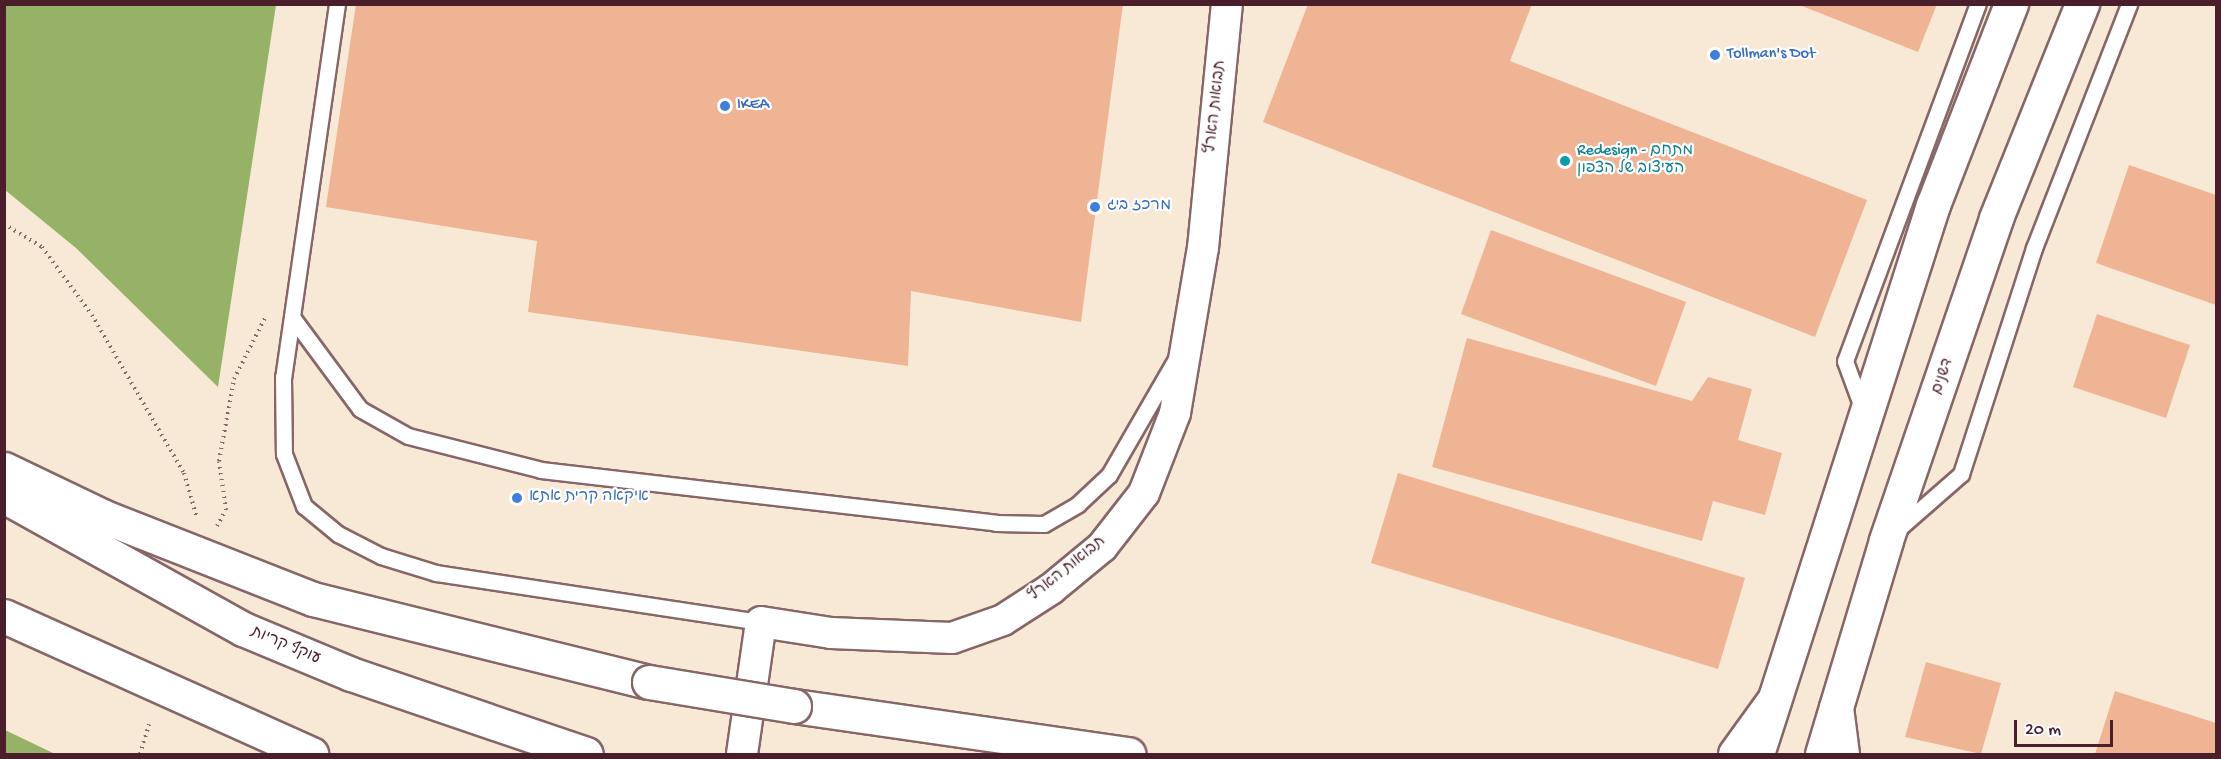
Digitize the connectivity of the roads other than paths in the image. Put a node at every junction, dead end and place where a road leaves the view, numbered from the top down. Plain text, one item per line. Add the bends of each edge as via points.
1 (337, 4) edge
2 (1227, 4) edge
3 (1978, 4) edge
4 (2011, 4) edge
5 (2082, 4) edge
6 (2128, 4) edge
7 (292, 317) junction
8 (1188, 338) junction
9 (1864, 411) junction
10 (4, 469) edge
11 (4, 496) edge
12 (1886, 540) junction
13 (4, 615) edge
14 (761, 622) junction
15 (1774, 700) junction
16 (1836, 707) junction
17 (311, 754) edge
18 (586, 754) edge
19 (742, 754) edge
20 (1129, 754) edge
21 (1735, 754) edge
22 (1757, 754) edge
23 (1822, 754) edge
24 (1842, 754) edge

1 - 7 lane
2 - 8 street, תבואות הארץ via 1203,248
3 - 9 lane via 1845,361
4 - 9 main road via 1933,205
5 - 12 main road, דשנים via 1996,218
6 - 12 lane via 2034,248 1961,474
7 - 8 lane via 360,408 408,436 541,470 1044,524 1078,504 1109,475
7 - 14 lane via 283,377 284,454 304,506 338,534 381,556 436,573
8 - 14 street, תבואות הארץ via 1175,413 1144,493 1102,547 1041,595 1003,620 952,638 831,633
9 - 15 main road
10 - 20 main road, bridge via 102,516 313,599 649,682
11 - 18 main road, עוקף קריות via 243,629 351,674
12 - 16 main road, דשנים
13 - 17 main road
14 - 19 street
15 - 21 main road
15 - 22 main road
16 - 23 main road, דשנים
16 - 24 main road

